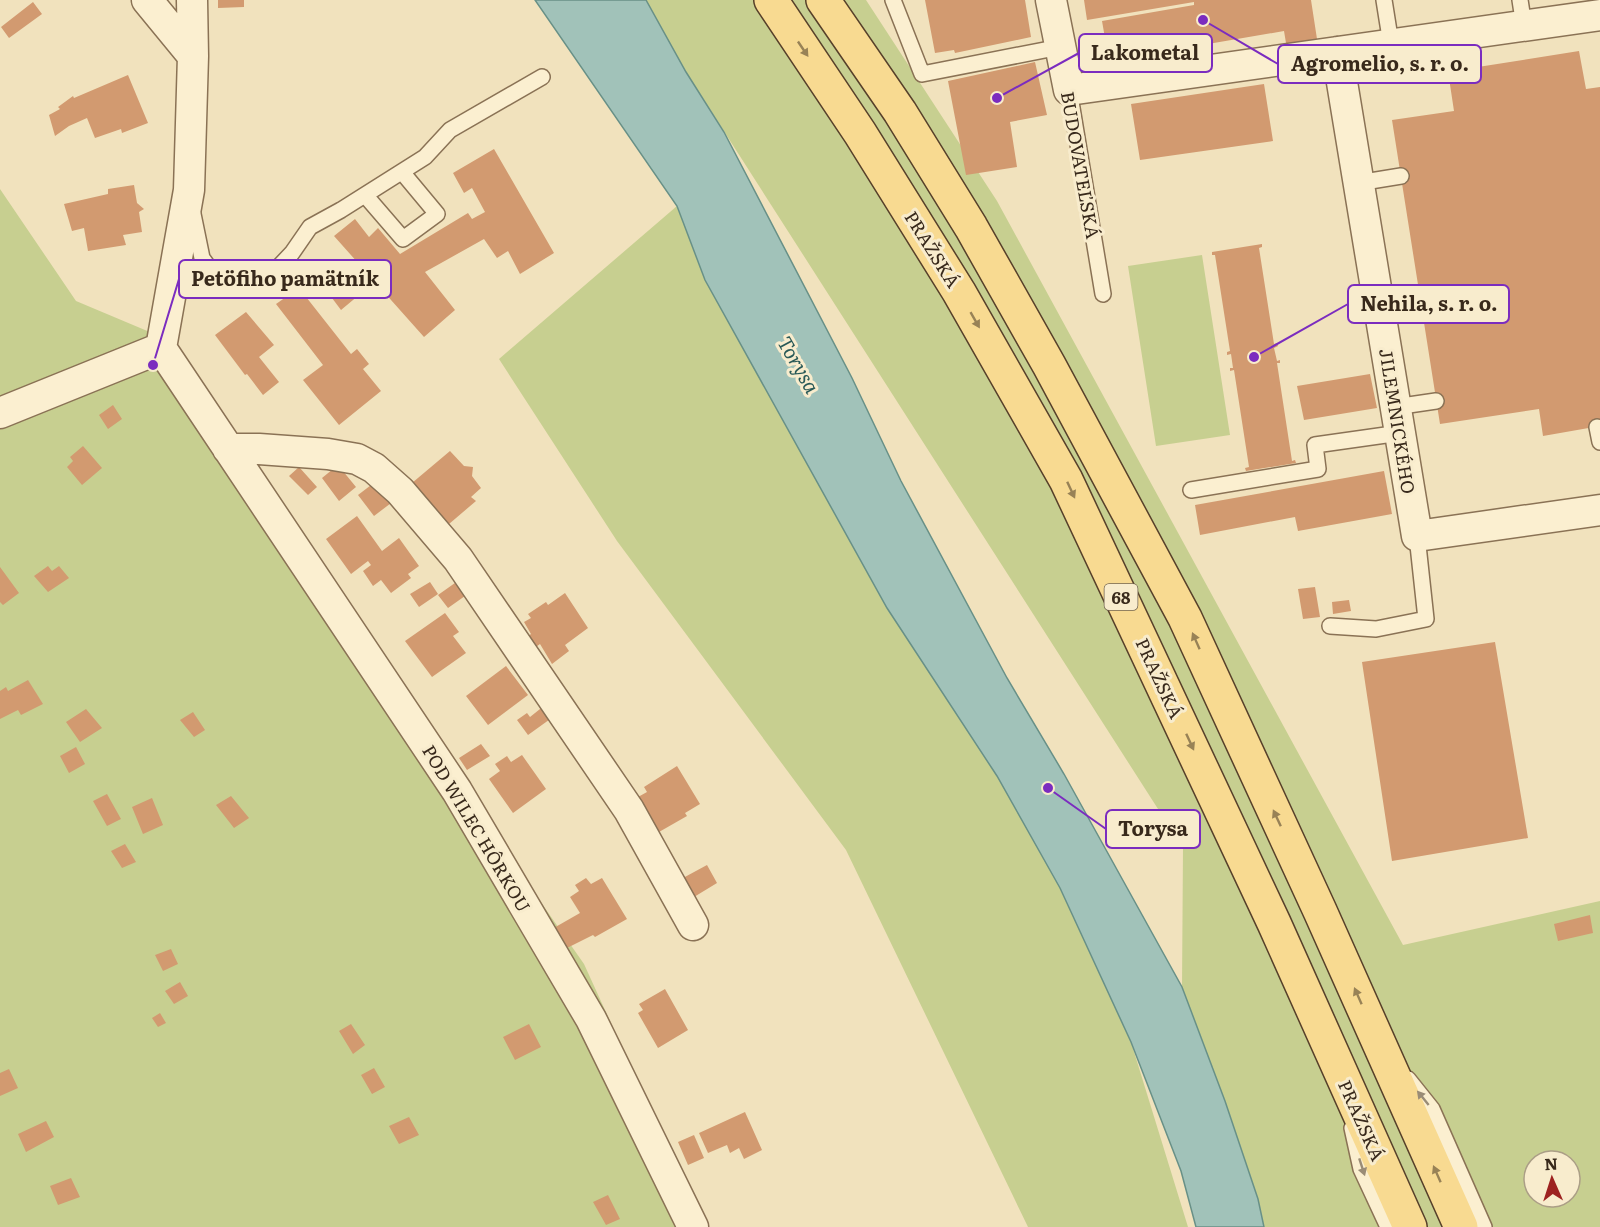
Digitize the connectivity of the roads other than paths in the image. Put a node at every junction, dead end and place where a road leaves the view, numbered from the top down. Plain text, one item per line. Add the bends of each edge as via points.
1 (147, 0) edge
2 (192, 0) edge
3 (771, 0) edge
4 (823, 0) edge
5 (893, 0) edge
6 (1051, 0) edge
7 (1384, 0) edge
8 (1522, 13) edge
9 (1600, 15) edge
10 (1391, 44) junction
11 (1060, 47) junction
12 (1337, 52) junction
13 (193, 56) junction
14 (542, 77) dead end
15 (1069, 90) junction
16 (402, 172) junction
17 (1401, 176) dead end
18 (1358, 183) junction
19 (189, 190) junction
20 (365, 195) junction
21 (1103, 294) dead end
22 (1420, 294) dead end
23 (1378, 302) junction
24 (161, 348) junction
25 (1436, 401) dead end
26 (0, 413) edge
27 (1398, 420) junction
28 (228, 449) junction
29 (1191, 490) dead end
30 (1600, 510) edge
31 (1417, 536) junction
32 (1330, 626) dead end
33 (693, 925) dead end
34 (1378, 1042) junction
35 (1340, 1070) junction
36 (693, 1227) edge
37 (1388, 1227) edge
38 (1410, 1227) edge
39 (1461, 1227) edge
40 (1484, 1227) edge

1 - 13 street
2 - 13 street
3 -> 35 main road, PRAŽSKÁ / 68 via 953,282 1066,480
34 -> 4 main road, 68 via 1185,618 971,227 900,112
5 - 11 lane via 922,74
6 - 11 street, BUDOVATEĽSKÁ
7 - 10 lane
8 - 9 street
8 - 10 street
10 - 12 street
11 - 15 street, BUDOVATEĽSKÁ
12 - 15 street
12 - 18 street, JILEMNICKÉHO
13 - 19 street
14 - 16 lane via 450,130 425,157
15 - 21 lane, BUDOVATEĽSKÁ
16 - 20 lane
16 - 20 lane via 437,214 403,239
17 - 18 lane
18 - 23 street, JILEMNICKÉHO
19 - 20 lane via 202,258 215,276 232,285 254,283 273,273 310,226
19 - 24 street
22 - 23 lane
23 - 27 street, JILEMNICKÉHO
24 - 26 street
24 - 28 street, POD WILEC HÔRKOU
25 - 27 lane
27 - 29 lane via 1315,445 1318,469
27 - 31 street, JILEMNICKÉHO
28 - 33 street via 357,459 400,491 458,560 629,810
28 - 36 street, POD WILEC HÔRKOU via 457,791 591,1019
30 - 31 street
31 - 32 lane via 1426,619 1376,629
39 -> 34 main road, 68
40 -> 34 lane via 1432,1109
35 -> 37 lane via 1361,1168
35 - 38 main road, PRAŽSKÁ / 68

